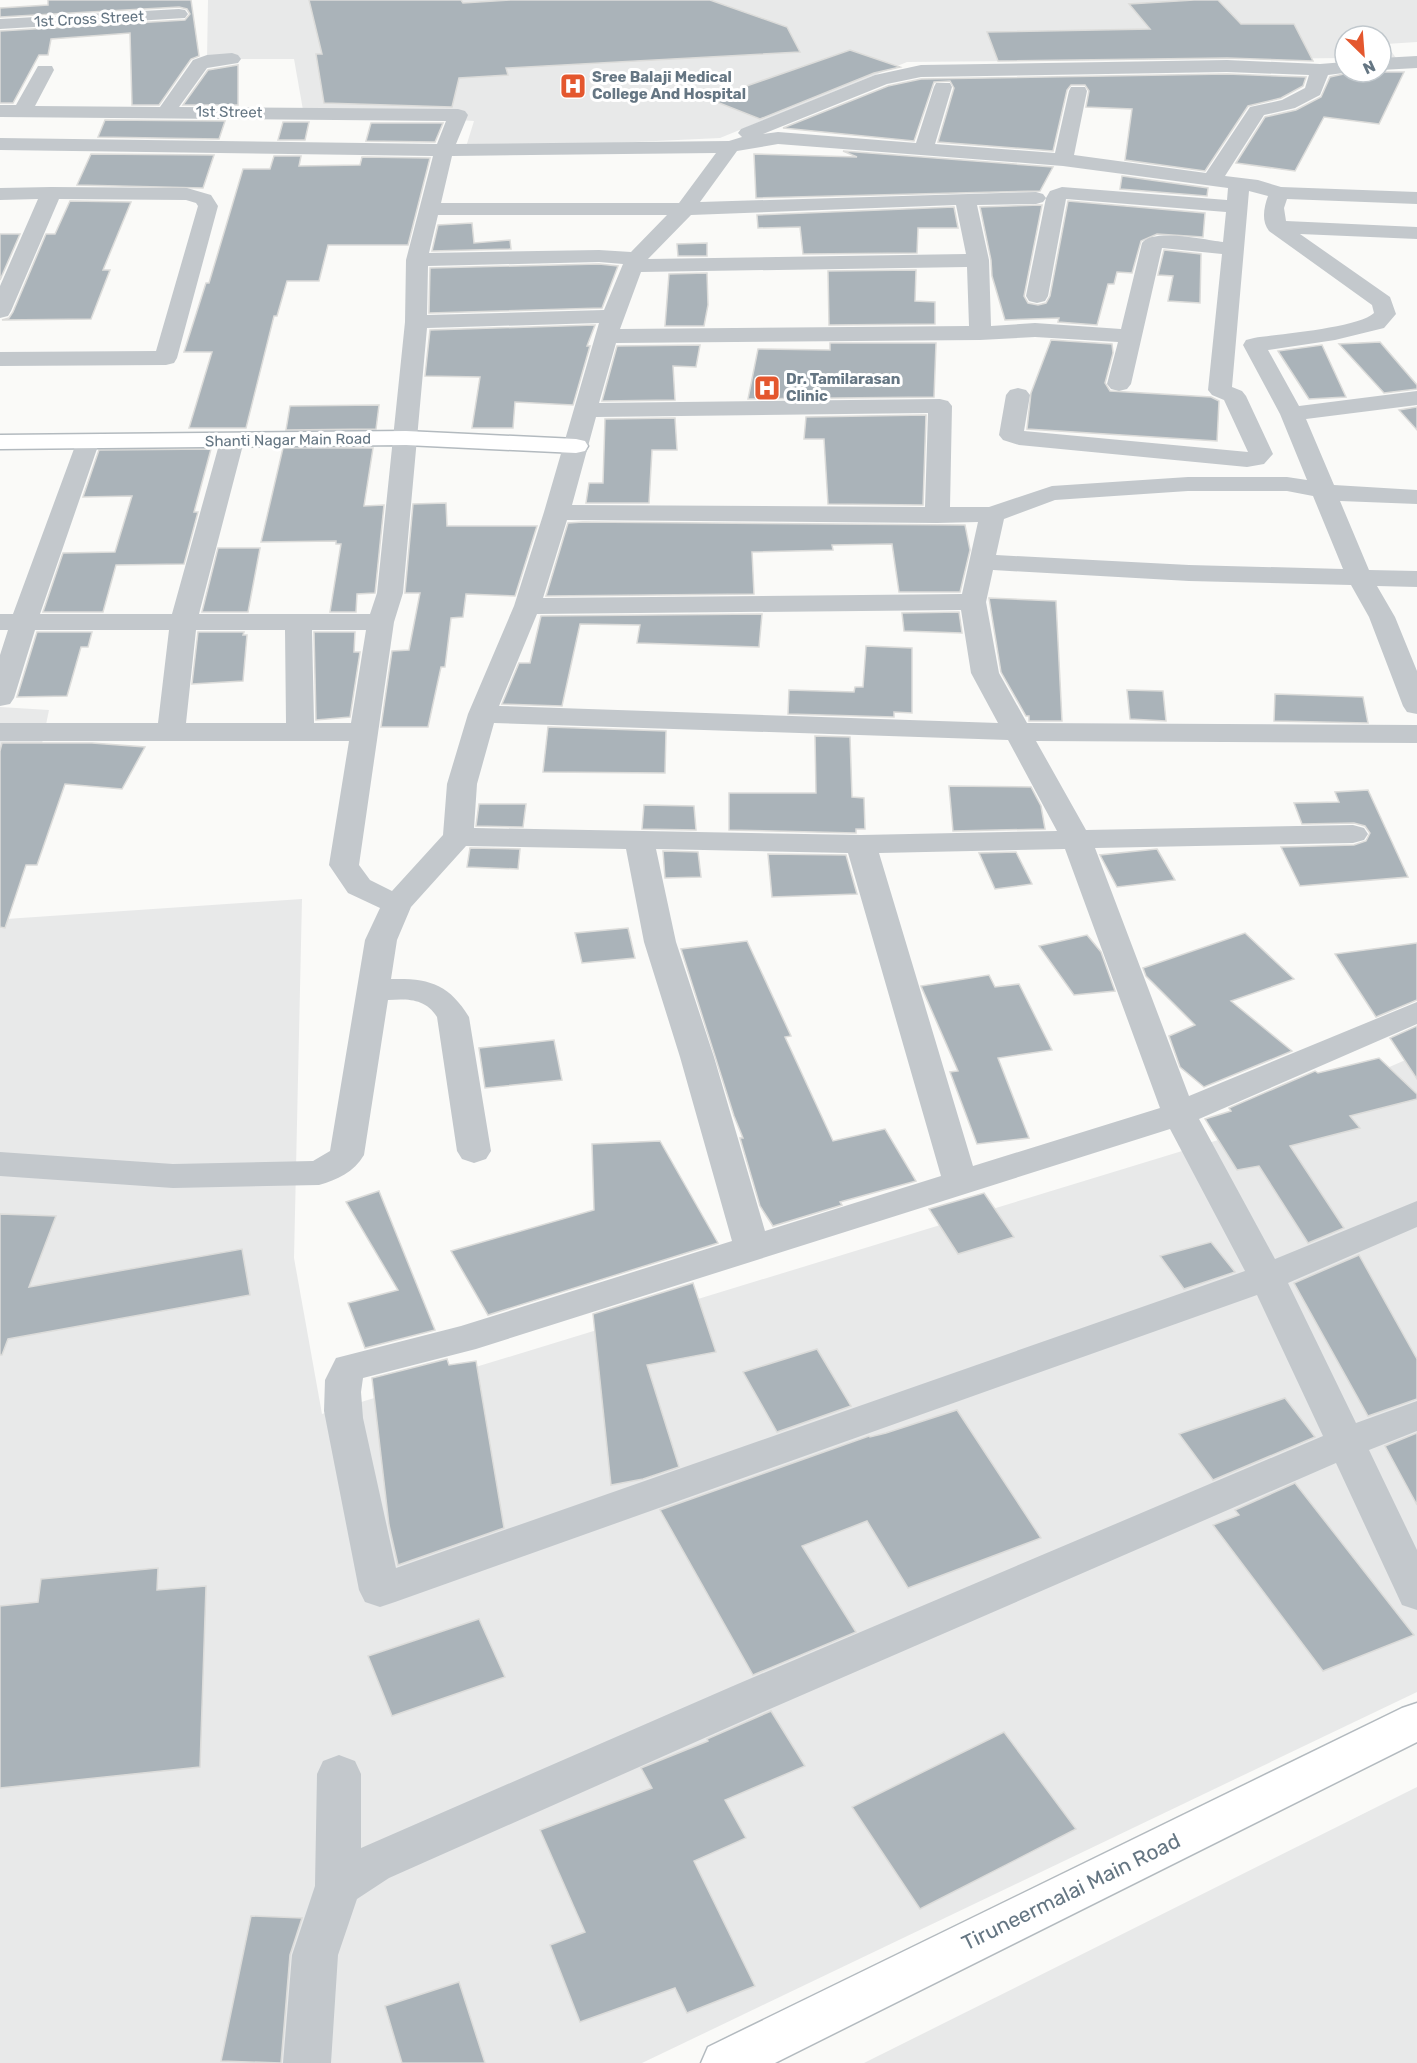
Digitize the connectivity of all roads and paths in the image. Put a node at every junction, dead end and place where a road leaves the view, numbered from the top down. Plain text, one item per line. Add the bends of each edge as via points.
1 (179, 14) dead end
2 (0, 24) edge
3 (232, 59) dead end
4 (1417, 62) edge
5 (1393, 63) edge
6 (1333, 69) edge
7 (45, 70) dead end
8 (1320, 70) junction
9 (943, 87) dead end
10 (1078, 91) dead end
11 (0, 111) edge
12 (23, 111) junction
13 (166, 112) junction
14 (0, 144) edge
15 (721, 147) junction
16 (924, 149) junction
17 (444, 150) junction
18 (1063, 159) junction
19 (1212, 180) junction
20 (51, 193) junction
21 (1279, 193) junction
22 (0, 194) edge
23 (1238, 195) junction
24 (1036, 198) dead end
25 (1417, 198) edge
26 (965, 199) junction
27 (430, 208) junction
28 (685, 209) junction
29 (1276, 227) junction
30 (1416, 234) edge
31 (1233, 249) junction
32 (417, 260) junction
33 (978, 260) junction
34 (635, 263) junction
35 (1037, 296) dead end
36 (0, 310) edge
37 (416, 322) junction
38 (610, 326) junction
39 (980, 333) junction
40 (1130, 336) junction
41 (0, 359) edge
42 (1119, 384) dead end
43 (1018, 395) dead end
44 (1417, 398) edge
45 (586, 410) junction
46 (1292, 414) junction
47 (406, 438) junction
48 (232, 441) junction
49 (0, 442) edge
50 (87, 443) junction
51 (576, 446) junction
52 (1322, 490) junction
53 (1417, 497) edge
54 (557, 512) junction
55 (937, 515) junction
56 (992, 515) junction
57 (981, 562) junction
58 (1359, 577) junction
59 (1417, 579) edge
60 (972, 602) junction
61 (527, 606) junction
62 (12, 622) edge
63 (183, 622) junction
64 (298, 622) junction
65 (381, 622) junction
66 (0, 698) edge
67 (1417, 706) edge
68 (482, 714) junction
69 (0, 732) edge
70 (300, 732) junction
71 (366, 732) junction
72 (1017, 732) junction
73 (171, 733) junction
74 (1417, 734) edge
75 (1353, 834) dead end
76 (458, 837) junction
77 (639, 840) junction
78 (1077, 841) junction
79 (861, 844) junction
80 (397, 904) junction
81 (373, 990) junction
82 (1417, 1011) edge
83 (1179, 1114) junction
84 (474, 1151) dead end
85 (0, 1164) edge
86 (960, 1182) junction
87 (1417, 1213) edge
88 (752, 1247) junction
89 (1267, 1277) junction
90 (1417, 1416) edge
91 (1344, 1443) junction
92 (1417, 1593) edge
93 (1417, 1721) edge
94 (339, 1774) dead end
95 (338, 1886) junction
96 (307, 2063) edge
97 (726, 2063) edge

1 - 2 street, 1st Cross Street
3 - 13 street via 200,64
4 - 5 street
6 - 8 street
7 - 12 street
8 - 15 street via 1215,66 921,71 882,79
8 - 19 street via 1313,91 1288,104 1257,111
9 - 16 street
10 - 18 street
11 - 12 street, 1st Street
12 - 13 street, 1st Street
13 - 17 street, 1st Street via 458,115
14 - 17 street
15 - 16 street via 778,138
15 - 17 street
15 - 28 street
16 - 18 street
17 - 27 street
18 - 19 street
19 - 23 street
20 - 22 street
20 - 36 street
20 - 41 street via 187,194 204,199 208,206 166,358
21 - 23 street via 1258,186
21 - 25 street
21 - 29 street via 1274,208
23 - 31 street
23 - 35 street via 1057,195
24 - 26 street
26 - 28 street
26 - 33 street
27 - 28 street
27 - 32 street
28 - 34 street
29 - 30 street
29 - 46 street via 1364,287 1382,302 1385,314 1366,326 1254,345
31 - 40 street via 1153,243
31 - 43 street via 1220,390 1234,396 1262,454 1255,459 1019,438 1011,435
32 - 34 street via 599,256
32 - 37 street
33 - 34 street
33 - 39 street
34 - 38 street
37 - 38 street
37 - 47 street
38 - 39 street
38 - 45 street
39 - 40 street via 1035,330
40 - 42 street
44 - 46 street
45 - 51 street
45 - 55 street via 940,406
46 - 52 street
47 - 48 street, Shanti Nagar Main Road
47 - 51 street, Shanti Nagar Main Road
47 - 65 street via 390,593
48 - 50 street, Shanti Nagar Main Road
48 - 63 street
49 - 50 street, Shanti Nagar Main Road
50 - 62 street
51 - 54 street
52 - 53 street
52 - 56 street via 1287,484 1188,484 1052,493
52 - 58 street
54 - 55 street
54 - 61 street
55 - 56 street
56 - 57 street
57 - 58 street
57 - 60 street
58 - 59 street
58 - 67 street via 1382,617
60 - 61 street
60 - 72 street via 986,673
61 - 68 street
62 - 63 street
62 - 66 street
63 - 64 street
63 - 73 street
64 - 65 street
64 - 70 street
65 - 71 street
68 - 72 street
68 - 76 street via 462,784
69 - 73 street
70 - 71 street
70 - 73 street
71 - 80 street via 344,865 357,888
72 - 74 street
72 - 78 street
75 - 78 street
76 - 77 street
76 - 80 street
77 - 79 street
77 - 88 street via 660,942
78 - 79 street
78 - 83 street
79 - 86 street
80 - 81 street via 381,940
81 - 84 street via 422,991 447,1004 453,1017
81 - 85 street via 350,1148 341,1161 319,1173 173,1176
82 - 83 street
83 - 86 street
83 - 89 street
86 - 88 street
87 - 89 street
88 - 89 street via 463,1339 350,1368 341,1390 344,1418 380,1590
89 - 91 street
90 - 91 street
91 - 92 street
91 - 95 street via 737,1703 373,1864
93 - 97 street, Tiruneermalai Main Road
94 - 95 street
95 - 96 street via 315,1955

